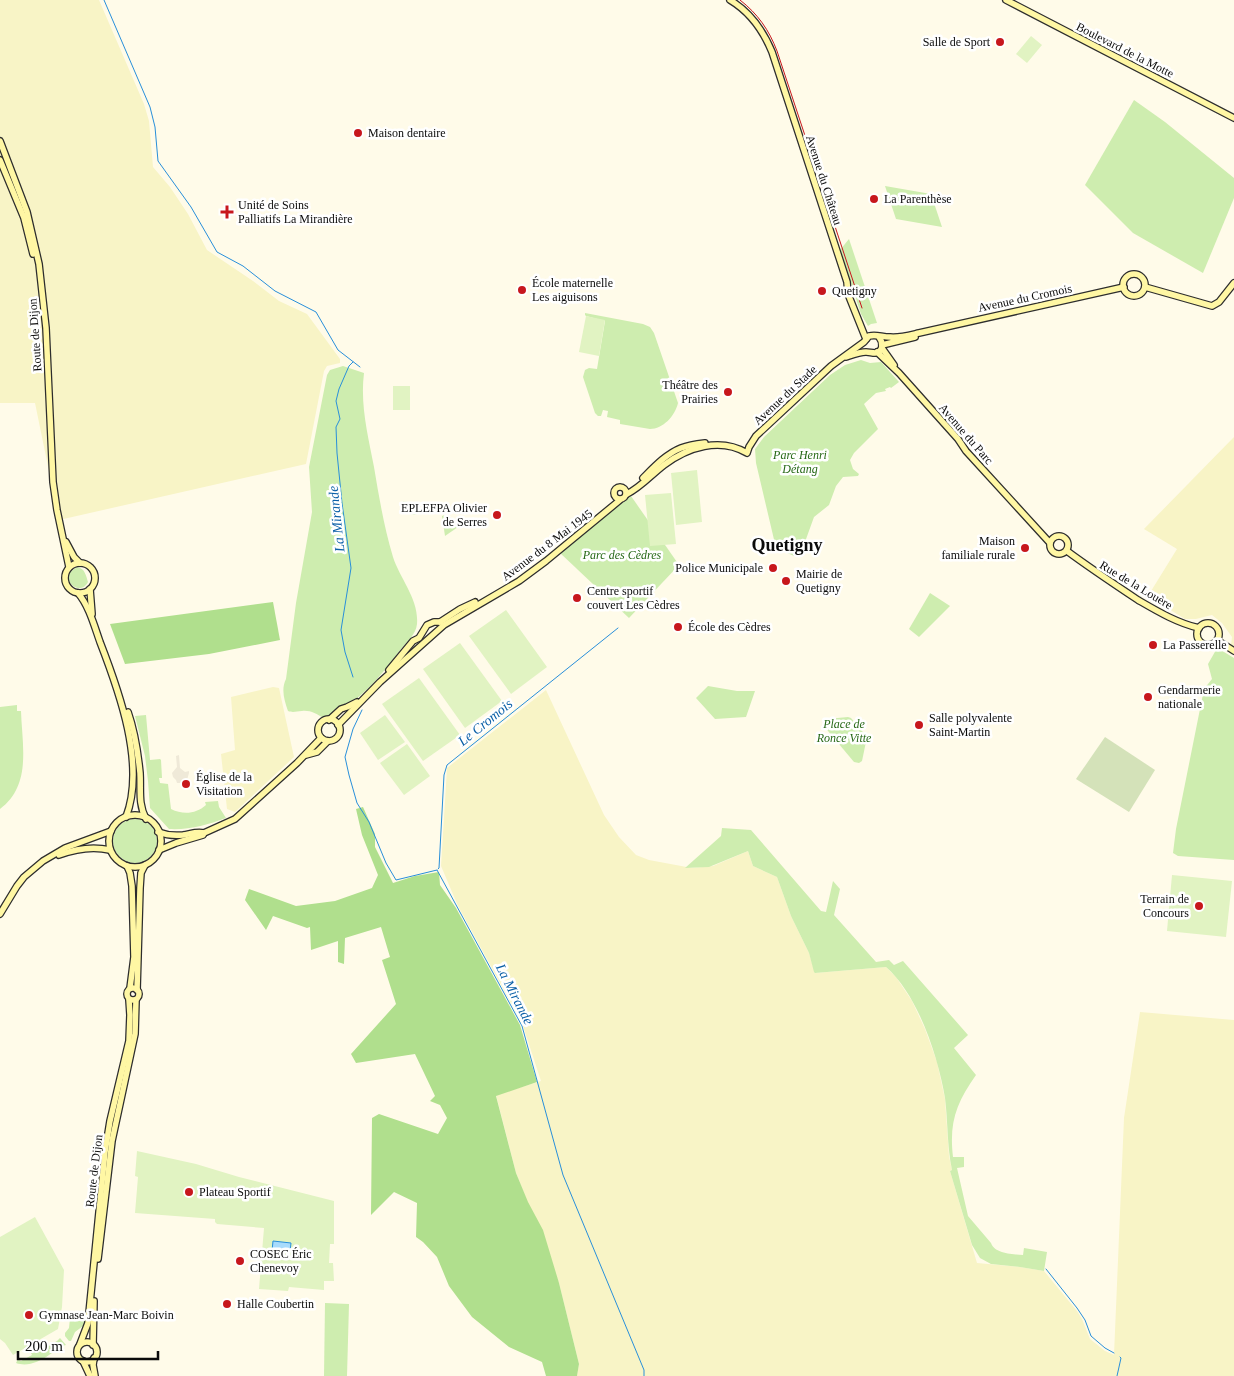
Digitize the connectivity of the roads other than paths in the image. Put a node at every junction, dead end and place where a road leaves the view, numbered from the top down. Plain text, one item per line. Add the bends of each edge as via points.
1 (730, 0) edge
2 (1006, 0) edge
3 (1234, 118) edge
4 (0, 141) edge
5 (0, 160) edge
6 (847, 282) junction
7 (1234, 283) edge
8 (42, 287) junction
9 (1124, 287) junction
10 (1145, 287) junction
11 (930, 330) junction
12 (872, 335) junction
13 (879, 337) junction
14 (865, 341) junction
15 (880, 348) junction
16 (868, 352) junction
17 (844, 358) junction
18 (748, 450) junction
19 (626, 491) junction
20 (617, 498) junction
21 (62, 533) junction
22 (1051, 541) junction
23 (1067, 551) junction
24 (80, 563) junction
25 (69, 567) junction
26 (90, 589) junction
27 (78, 593) junction
28 (93, 621) junction
29 (439, 626) junction
30 (1198, 628) junction
31 (1217, 640) junction
32 (1234, 651) edge
33 (114, 678) junction
34 (380, 682) junction
35 (367, 695) junction
36 (329, 720) junction
37 (338, 725) junction
38 (321, 738) junction
39 (328, 741) junction
40 (300, 759) junction
41 (126, 817) junction
42 (146, 819) junction
43 (111, 832) junction
44 (158, 832) junction
45 (204, 833) junction
46 (110, 850) junction
47 (159, 850) junction
48 (43, 861) junction
49 (146, 864) junction
50 (126, 866) junction
51 (0, 914) edge
52 (130, 988) junction
53 (138, 990) junction
54 (129, 1000) junction
55 (136, 1000) junction
56 (80, 1344) junction
57 (93, 1344) junction
58 (94, 1358) junction
59 (83, 1361) junction
60 (90, 1376) edge
61 (95, 1376) edge

1 - 6 main road, Avenue du Château via 744,10 760,29 772,52
2 - 3 main road, Boulevard de la Motte
4 - 8 main road, Route de Dijon via 27,212
5 - 8 main road via 24,218
6 - 12 main road via 861,320
6 - 14 main road, Avenue du Château via 848,294
7 - 10 main road via 1212,306
8 - 21 main road, Route de Dijon via 53,482
9 - 10 main road via 1132,295 1141,293
9 - 10 main road via 1126,277 1136,274 1144,280
9 - 11 main road, Avenue du Cromois
11 - 13 main road, Avenue du Cromois
11 - 15 main road, Avenue du Cromois
12 - 13 main road
12 - 14 main road
13 - 15 main road via 882,341
14 - 16 main road
14 - 17 main road, Avenue du Stade
15 - 16 main road
15 - 22 main road, Avenue du Parc via 966,451
16 - 17 main road, Avenue du Stade
17 - 18 main road, Avenue du Stade via 787,406 756,436
18 - 19 main road via 722,444 706,446 680,455 636,489
18 - 19 main road via 720,441 680,448
19 - 20 main road via 624,499
19 - 20 main road via 616,488
20 - 29 main road, Avenue du 8 Mai 1945 via 613,506 526,576 460,609
21 - 24 main road, Route de Dijon
21 - 25 main road, Route de Dijon
22 - 23 main road via 1050,550 1055,554
22 - 23 main road via 1061,536 1066,538
23 - 30 main road, Rue de la Louère via 1151,607
24 - 25 main road
24 - 26 main road via 88,565 94,573
25 - 27 main road via 65,582
26 - 27 main road
26 - 28 main road
27 - 28 main road
28 - 33 main road
29 - 34 main road, Avenue du 8 Mai 1945
29 - 34 main road via 430,623 425,627
30 - 31 main road via 1197,636 1201,643 1208,645
30 - 31 main road via 1205,623 1212,624 1218,629
31 - 32 main road
33 - 41 main road via 132,751 131,799
33 - 42 main road via 133,730 140,774 140,802
34 - 35 main road, Avenue du 8 Mai 1945
35 - 36 main road via 341,709
35 - 37 main road
36 - 37 main road
36 - 38 main road via 320,725
37 - 39 main road via 337,737
38 - 39 main road
38 - 40 main road
39 - 40 main road via 319,750
40 - 45 main road via 235,819
41 - 42 main road
41 - 43 main road
42 - 44 main road
43 - 46 main road
43 - 48 main road via 65,848
44 - 45 main road via 172,836
44 - 47 main road
45 - 47 main road
46 - 48 main road via 75,850
46 - 50 main road
47 - 49 main road
48 - 51 main road via 24,877
49 - 50 main road
49 - 53 main road, Route de Dijon via 140,888
50 - 52 main road, Route de Dijon via 132,886 134,957
52 - 53 main road
52 - 54 main road, Route de Dijon via 126,994
53 - 55 main road, Route de Dijon
54 - 55 main road
54 - 56 main road, Route de Dijon via 129,1041 110,1121 88,1323
55 - 57 main road, Route de Dijon via 135,1034 106,1184 96,1274
56 - 57 main road
56 - 59 main road via 77,1354
57 - 58 main road via 96,1350
58 - 59 main road
58 - 61 main road
59 - 60 main road

